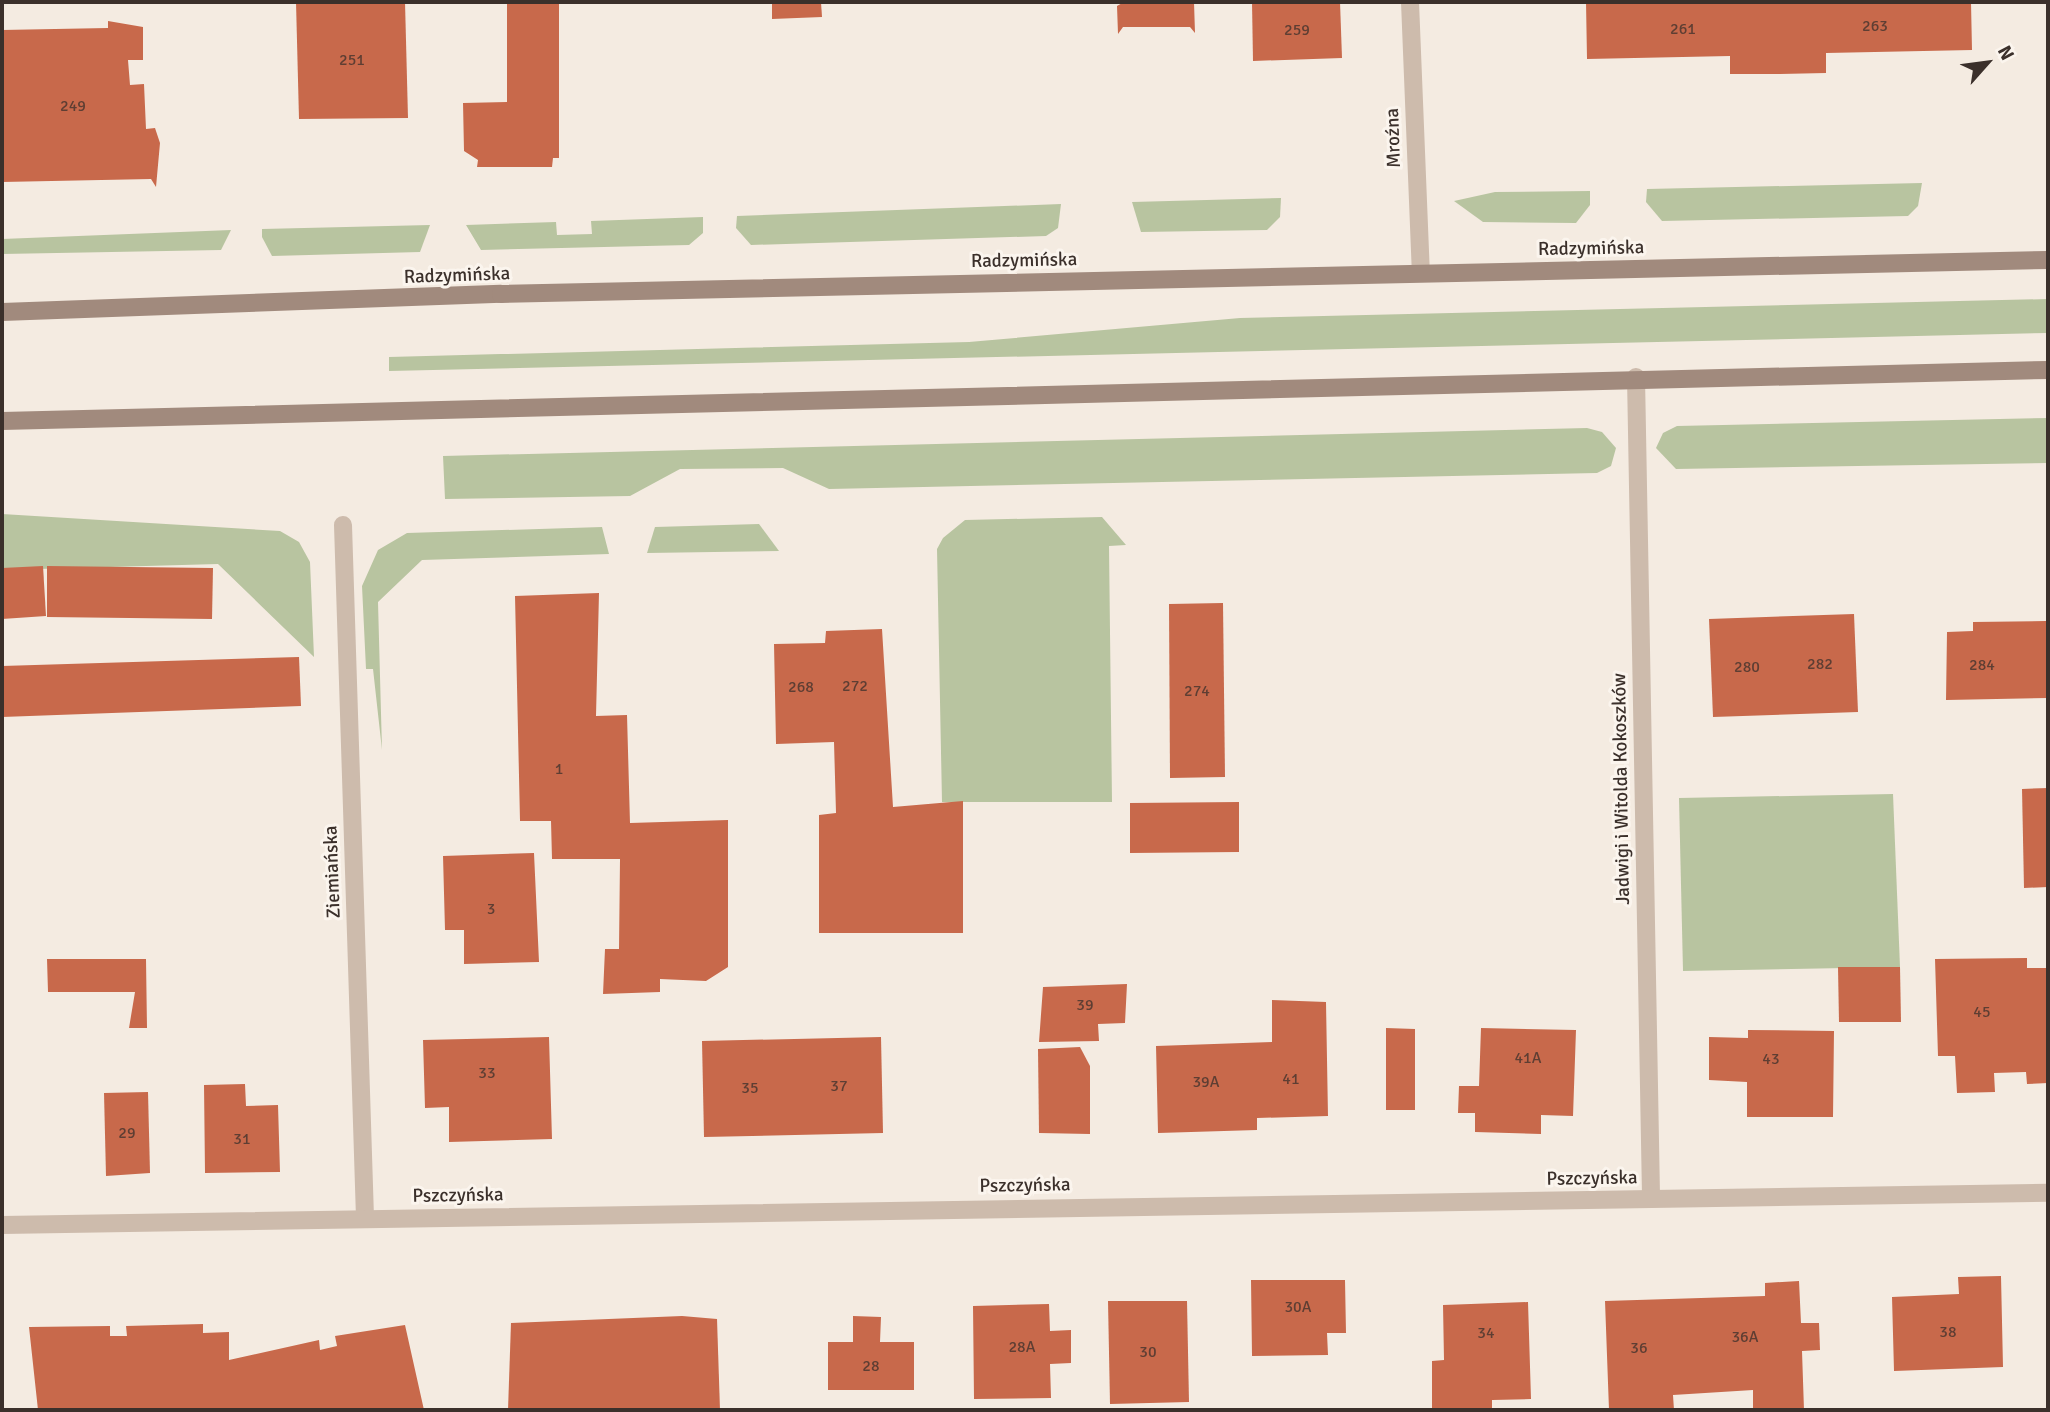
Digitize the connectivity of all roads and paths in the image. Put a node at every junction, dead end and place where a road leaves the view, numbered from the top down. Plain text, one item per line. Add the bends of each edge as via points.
1 (1410, 2) edge
2 (2048, 260) edge
3 (1421, 273) junction
4 (2, 312) edge
5 (2048, 370) edge
6 (1636, 377) junction
7 (2, 421) edge
8 (343, 525) dead end
9 (2048, 1193) edge
10 (1651, 1199) junction
11 (365, 1219) junction
12 (2, 1225) edge

1 - 3 street, Mroźna
2 - 3 main road, Radzymińska
3 - 4 main road, Radzymińska
5 - 6 main road
6 - 7 main road
6 - 10 street, Jadwigi i Witolda Kokoszków
8 - 11 street, Ziemiańska
9 - 10 street, Pszczyńska
10 - 11 street, Pszczyńska
11 - 12 street, Pszczyńska

